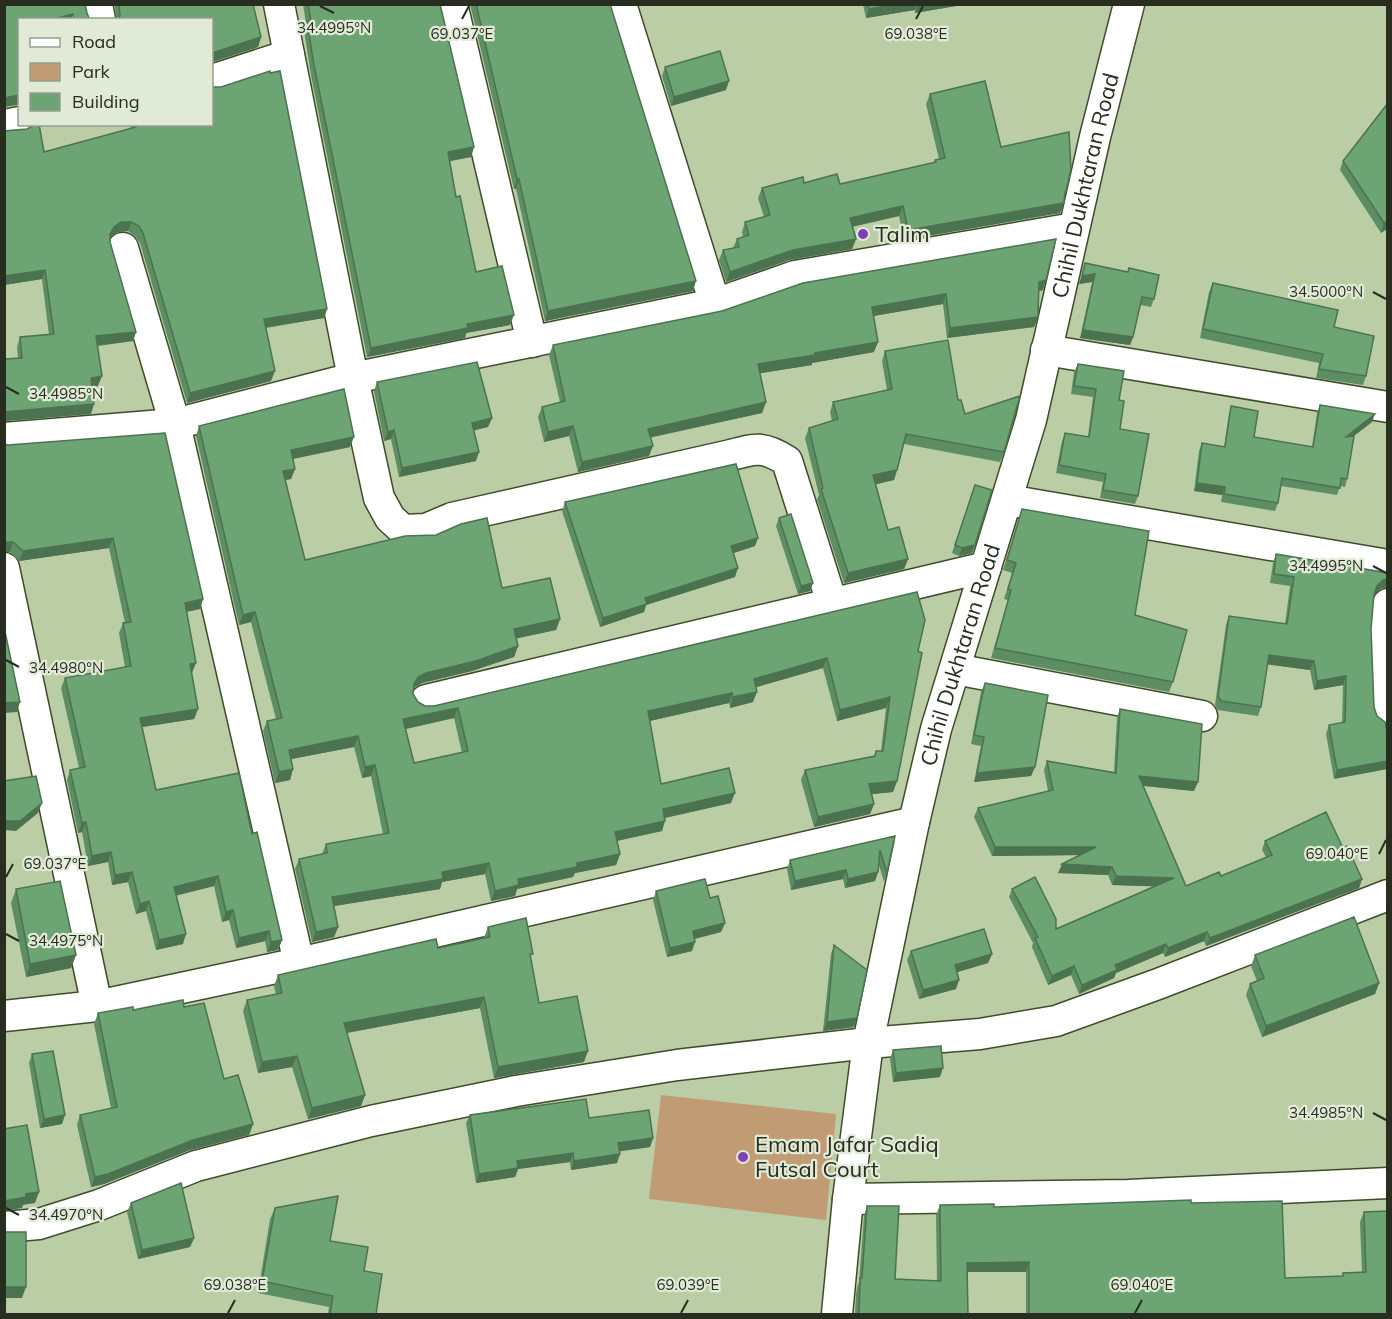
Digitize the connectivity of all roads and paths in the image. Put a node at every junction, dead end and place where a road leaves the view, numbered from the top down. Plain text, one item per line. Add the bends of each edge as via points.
1 (279, 4) edge
2 (452, 4) edge
3 (621, 4) edge
4 (1129, 4) edge
5 (288, 55) junction
6 (213, 80) edge
7 (1074, 228) junction
8 (123, 248) dead end
9 (715, 304) junction
10 (532, 342) junction
11 (1046, 350) junction
12 (353, 378) junction
13 (1388, 407) edge
14 (175, 424) junction
15 (4, 438) edge
16 (1007, 500) junction
17 (1388, 565) edge
18 (986, 567) junction
19 (4, 568) edge
20 (832, 603) junction
21 (1388, 604) edge
22 (955, 669) junction
23 (426, 700) dead end
24 (1388, 715) edge
25 (1202, 716) dead end
26 (914, 822) junction
27 (1388, 895) edge
28 (299, 963) junction
29 (97, 1006) junction
30 (4, 1016) edge
31 (868, 1043) junction
32 (1388, 1183) edge
33 (848, 1199) junction
34 (4, 1227) edge
35 (837, 1314) edge

1 - 5 street
2 - 10 street
3 - 9 street
4 - 7 street, Chihil Dukhtaran Road
5 - 6 street
5 - 12 street
7 - 9 street via 795,276
7 - 11 street, Chihil Dukhtaran Road
8 - 14 street
9 - 10 street
10 - 12 street
11 - 13 street
11 - 16 street, Chihil Dukhtaran Road via 1031,420
12 - 14 street
12 - 20 street via 379,498 390,518 403,530 426,529 452,518 751,449 772,451 787,462
14 - 15 street
14 - 28 street
16 - 17 street
16 - 18 street, Chihil Dukhtaran Road
18 - 20 street
18 - 22 street, Chihil Dukhtaran Road
19 - 29 street
20 - 23 street
21 - 24 street
22 - 25 street
22 - 26 street, Chihil Dukhtaran Road
26 - 28 street
26 - 31 street, Chihil Dukhtaran Road
27 - 31 street via 1056,1021 980,1034
28 - 29 street
29 - 30 street
31 - 33 street, Chihil Dukhtaran Road
31 - 34 street via 677,1065 371,1121 196,1166 39,1224
32 - 33 street via 1128,1195
33 - 35 street, Chihil Dukhtaran Road

